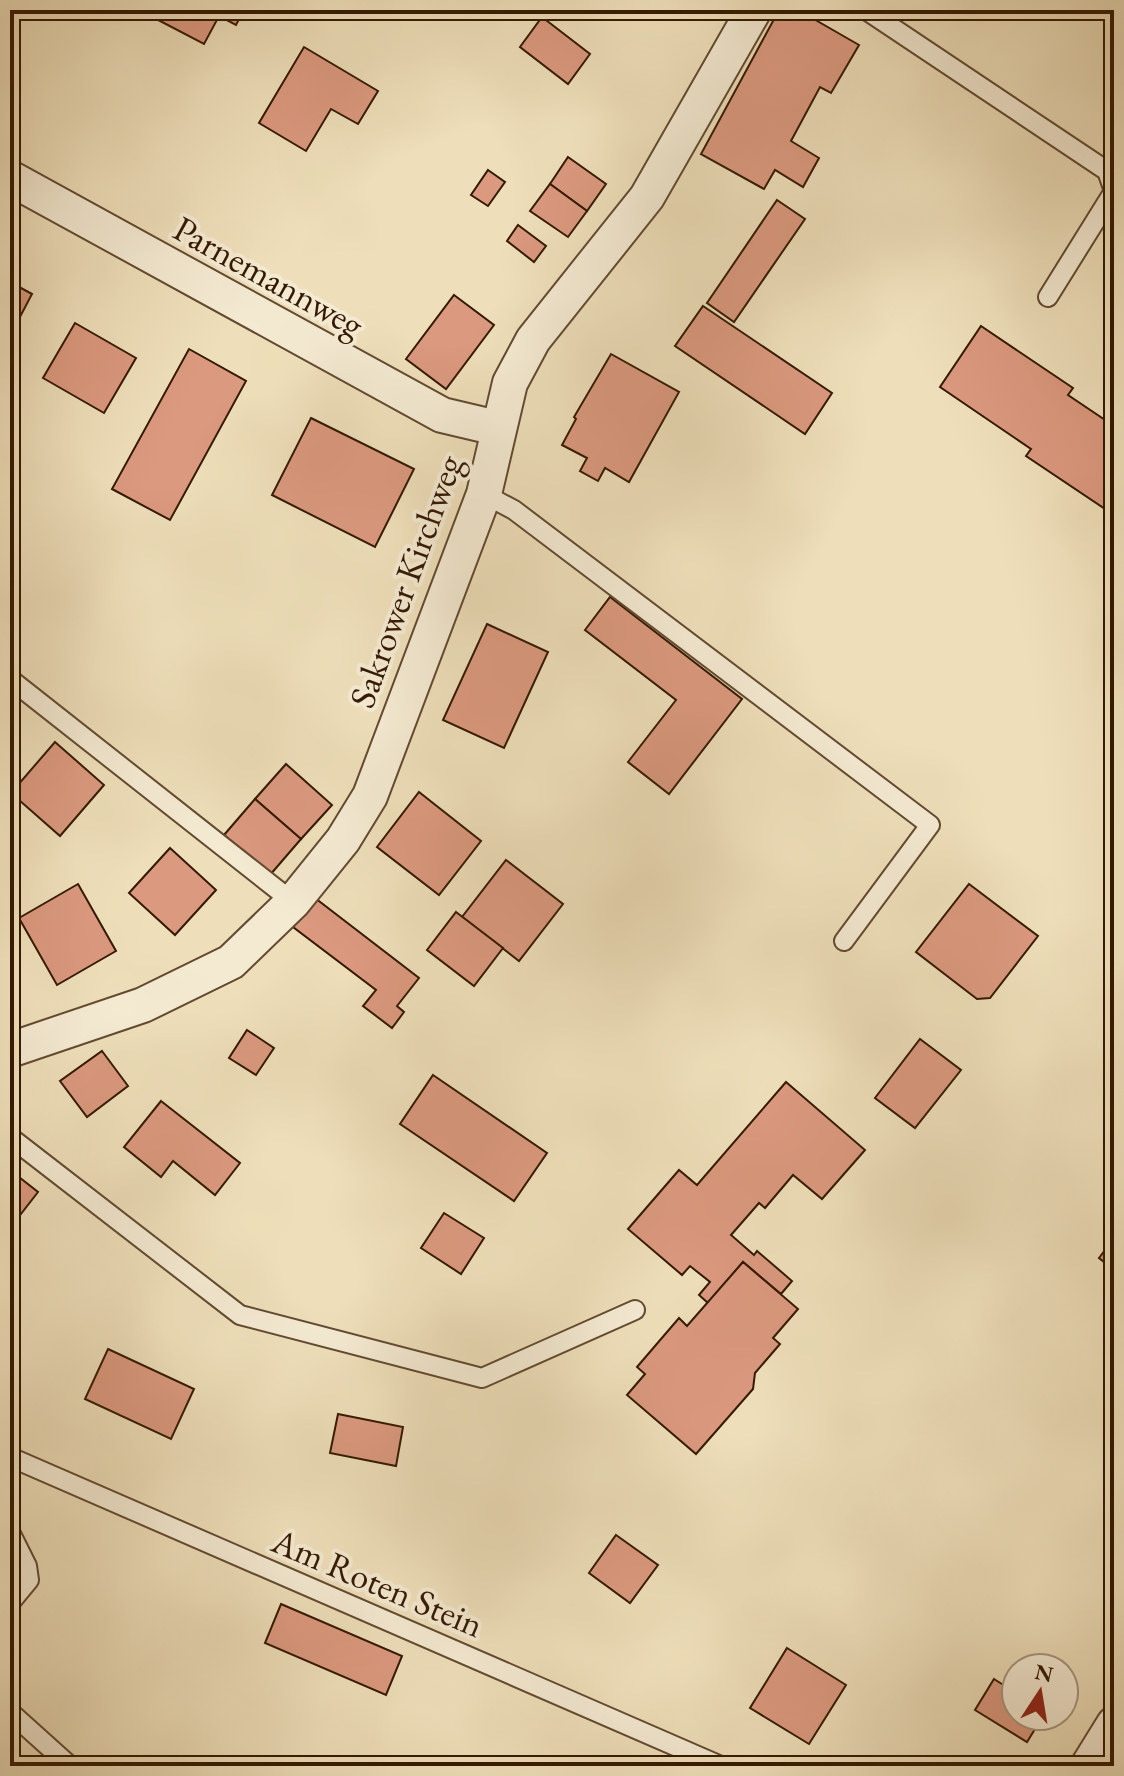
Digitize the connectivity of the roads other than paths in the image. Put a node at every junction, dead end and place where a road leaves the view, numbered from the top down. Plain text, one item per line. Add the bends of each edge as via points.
1 (754, 10) edge
2 (866, 10) edge
3 (10, 178) edge
4 (1048, 297) dead end
5 (497, 428) junction
6 (484, 494) junction
7 (10, 679) edge
8 (293, 902) junction
9 (844, 941) dead end
10 (10, 1050) edge
11 (10, 1137) edge
12 (635, 1310) dead end
13 (10, 1457) edge
14 (10, 1532) edge
15 (10, 1603) edge
16 (10, 1712) edge
17 (1114, 1724) edge
18 (70, 1766) edge
19 (721, 1766) edge
20 (1088, 1766) edge

1 - 5 street, Sakrower Kirchweg via 647,197 533,340 510,383
2 - 4 lane via 1107,171 1114,191
3 - 5 street, Parnemannweg via 442,415
5 - 6 street, Sakrower Kirchweg
6 - 8 street, Sakrower Kirchweg via 370,796 343,840
6 - 9 lane via 514,510 930,825
7 - 8 lane
8 - 10 street, Sakrower Kirchweg via 231,962 143,1005
11 - 12 lane via 240,1315 482,1378
13 - 19 lane, Am Roten Stein
14 - 15 lane via 29,1580
16 - 18 lane
17 - 20 street

